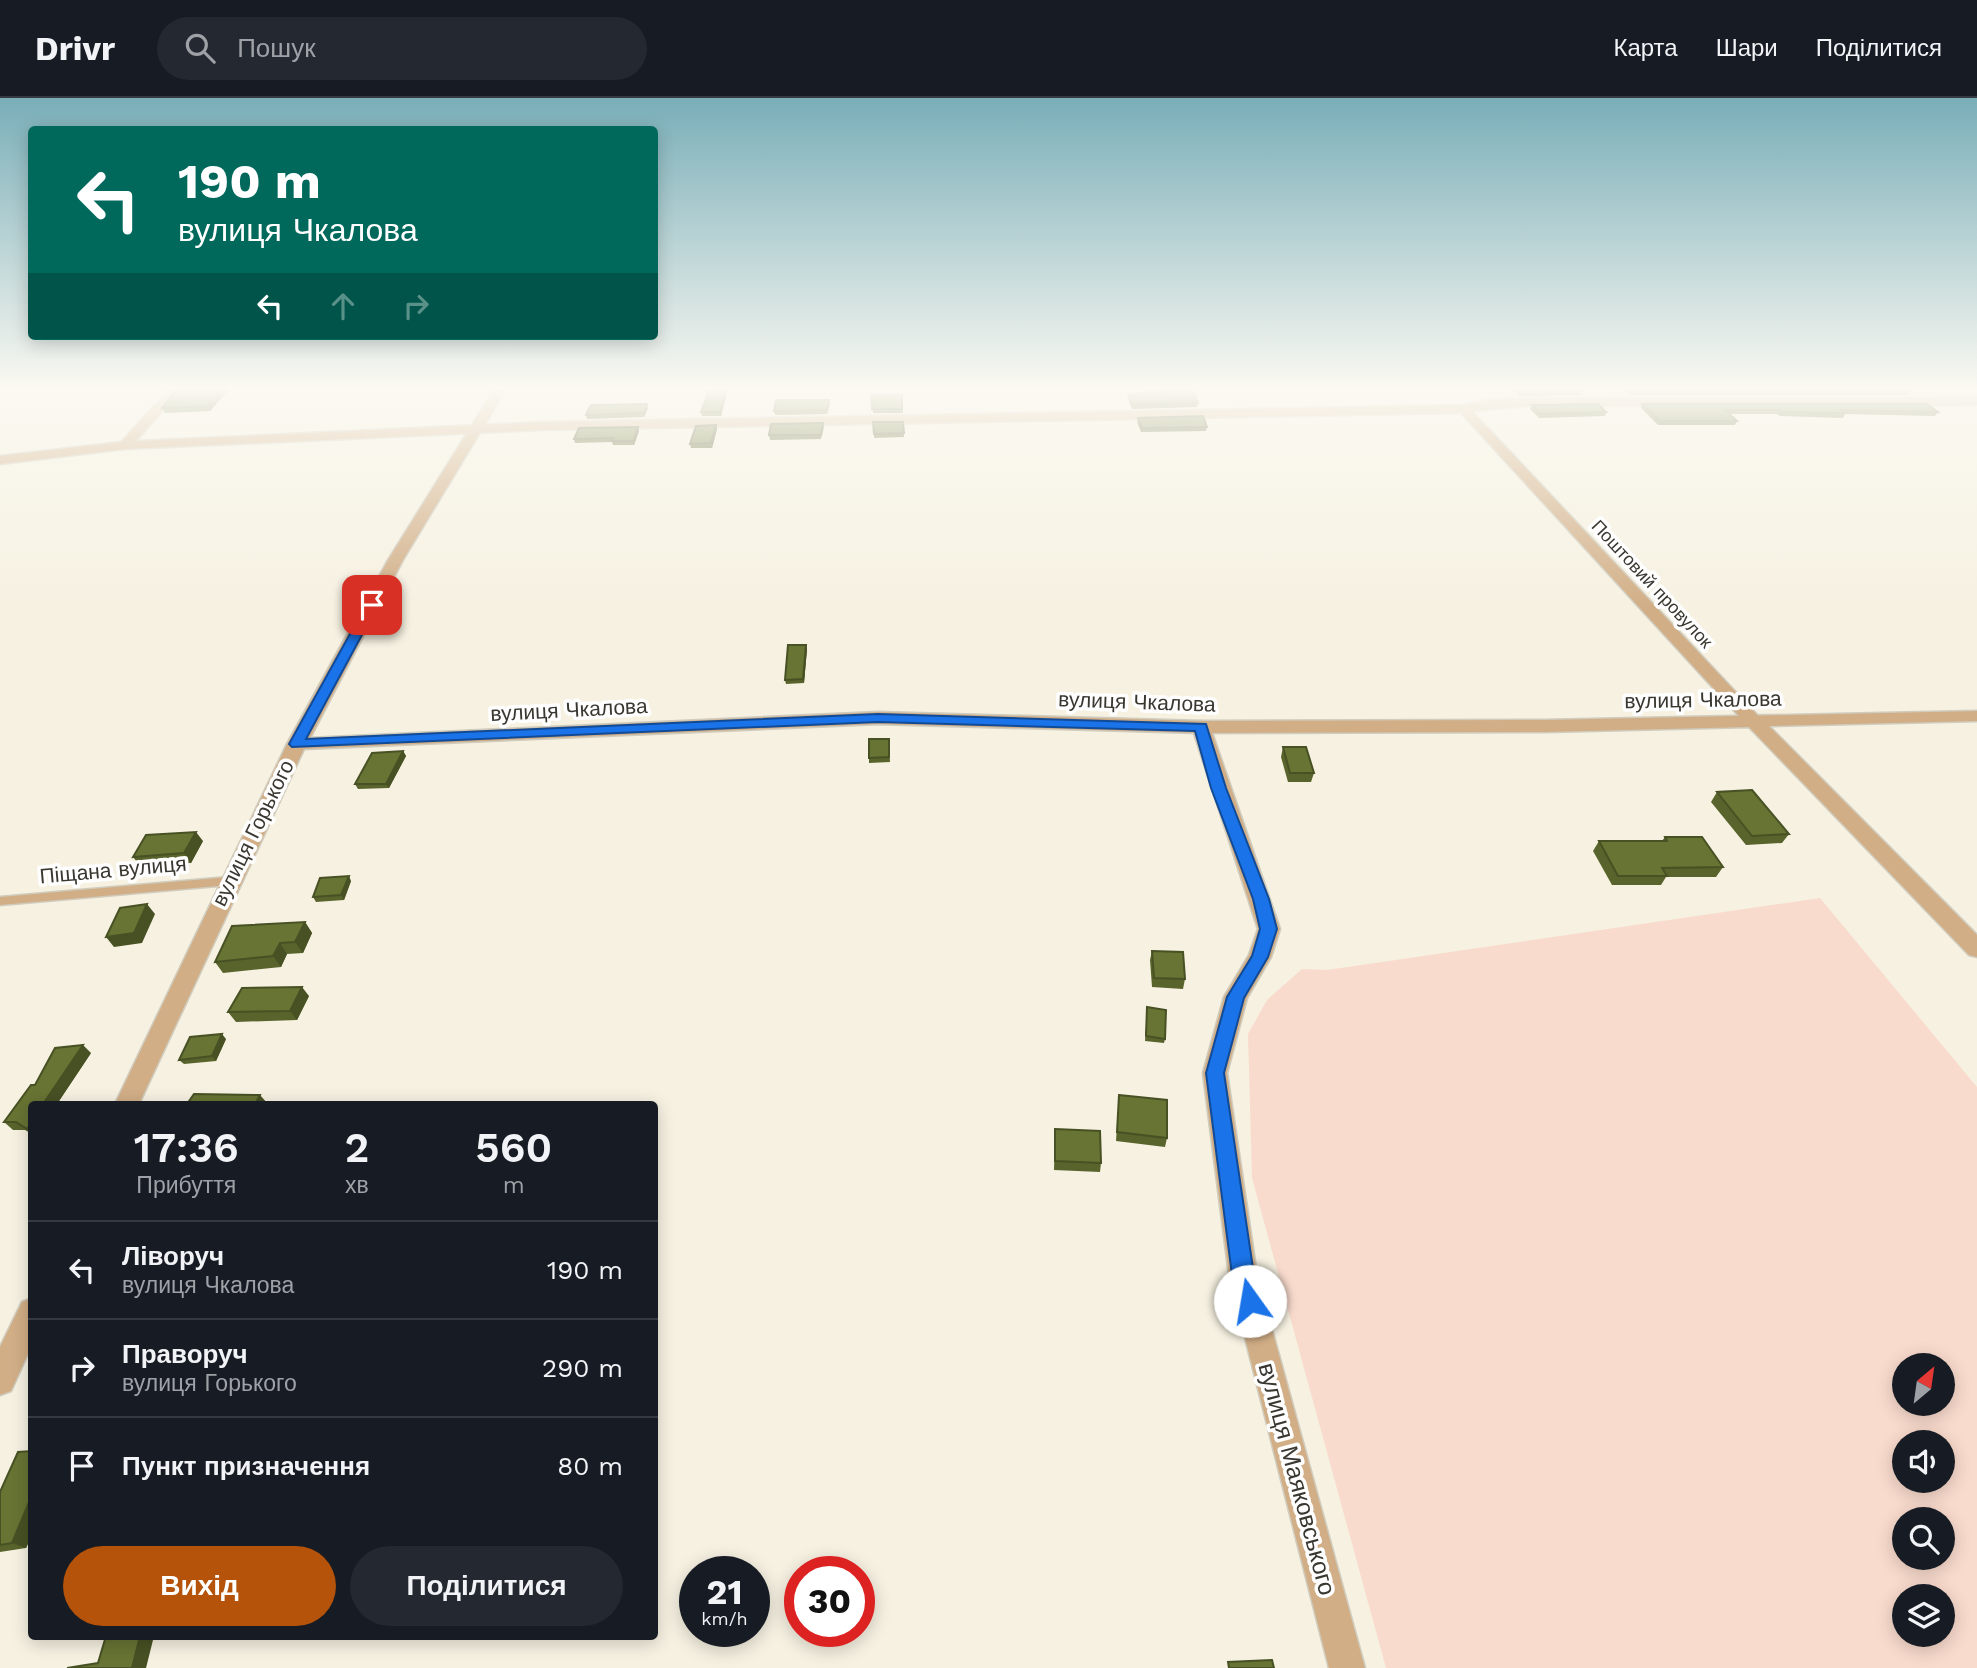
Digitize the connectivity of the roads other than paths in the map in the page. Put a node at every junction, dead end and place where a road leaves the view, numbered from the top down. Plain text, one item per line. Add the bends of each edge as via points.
1 (455, 461) edge
2 (1512, 461) edge
3 (1977, 716) edge
4 (1755, 723) junction
5 (1201, 727) junction
6 (296, 744) junction
7 (229, 881) junction
8 (0, 901) edge
9 (1977, 949) edge
10 (128, 1101) edge
11 (28, 1320) edge
12 (0, 1380) edge
13 (1347, 1668) edge

1 - 6 street, вулиця Горького
2 - 4 street, Поштовий провулок
3 - 4 street, вулиця Чкалова
4 - 5 street, вулиця Чкалова
4 - 9 street, Поштовий провулок
5 - 6 street, вулиця Чкалова via 878,718
5 - 13 street, вулиця Маяковського via 1269,929 1260,957 1236,997 1215,1073 1243,1275
6 - 7 street, вулиця Горького
7 - 8 lane, Піщана вулиця
7 - 10 street, вулиця Горького
11 - 12 street

